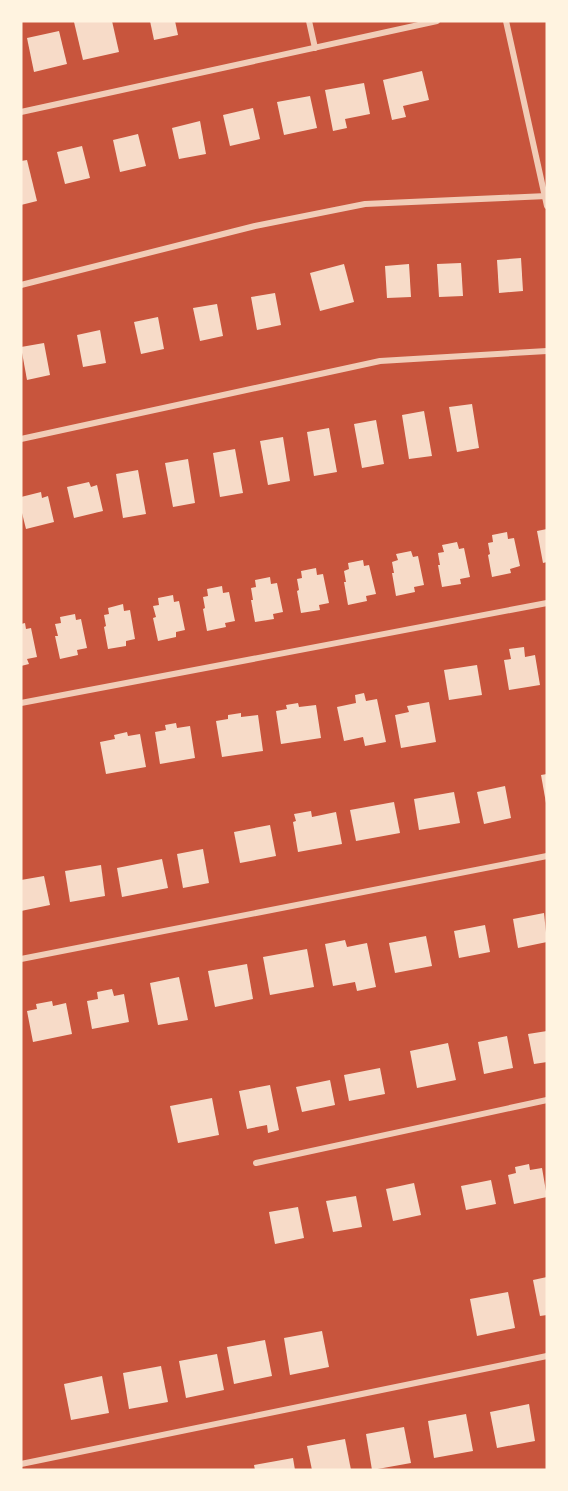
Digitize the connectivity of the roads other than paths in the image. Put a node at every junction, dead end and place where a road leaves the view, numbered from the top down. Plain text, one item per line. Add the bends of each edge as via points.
1 (309, 21) edge
2 (437, 21) edge
3 (506, 21) edge
4 (315, 48) junction
5 (21, 112) edge
6 (546, 196) edge
7 (547, 206) edge
8 (21, 285) edge
9 (547, 351) edge
10 (21, 439) edge
11 (547, 603) edge
12 (21, 703) edge
13 (547, 856) edge
14 (21, 959) edge
15 (547, 1100) edge
16 (256, 1163) dead end
17 (547, 1356) edge
18 (21, 1464) edge

1 - 4 street
2 - 4 street
3 - 6 street
4 - 5 street
6 - 7 street
6 - 8 street via 364,204 255,226
9 - 10 street via 380,361
11 - 12 street
13 - 14 street
15 - 16 street
17 - 18 street

